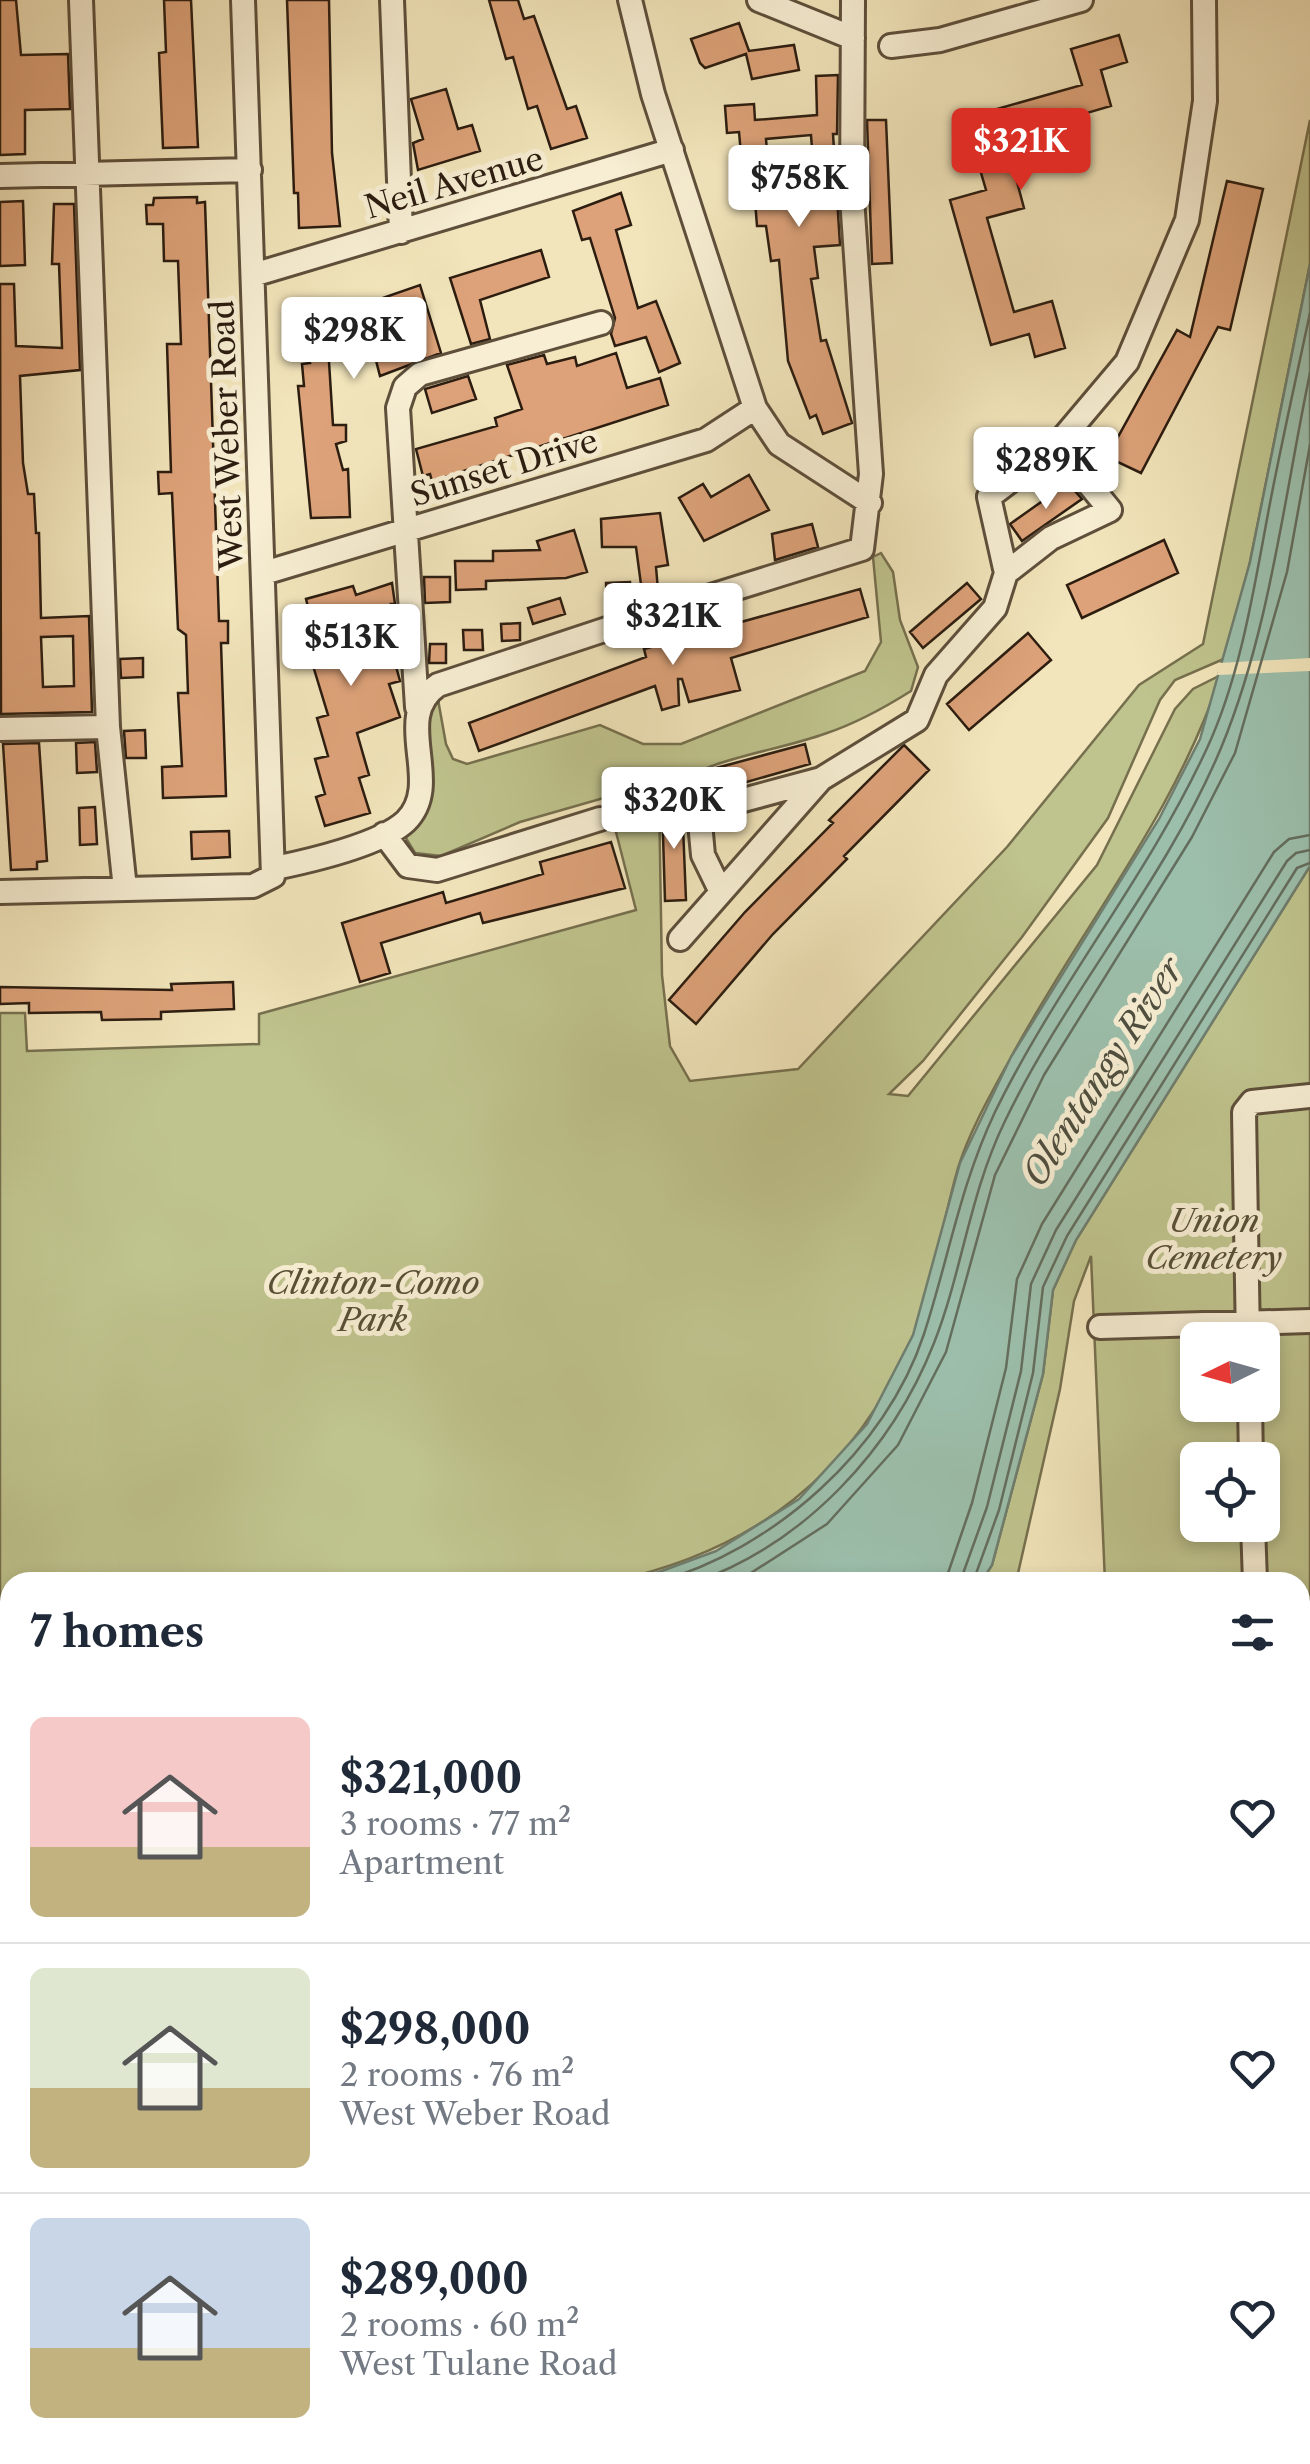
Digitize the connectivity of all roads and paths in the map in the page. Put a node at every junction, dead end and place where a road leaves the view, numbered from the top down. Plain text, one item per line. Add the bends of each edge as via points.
1 (81, 0) edge
2 (243, 0) edge
3 (392, 0) edge
4 (630, 0) edge
5 (759, 0) edge
6 (853, 0) edge
7 (1081, 0) edge
8 (1204, 0) edge
9 (854, 38) junction
10 (891, 46) dead end
11 (672, 150) junction
12 (250, 170) junction
13 (88, 174) junction
14 (0, 176) edge
15 (401, 232) junction
16 (254, 275) junction
17 (601, 322) dead end
18 (754, 408) junction
19 (1057, 445) junction
20 (870, 503) junction
21 (406, 532) junction
22 (264, 573) junction
23 (1006, 573) junction
24 (650, 615) dead end
25 (619, 626) dead end
26 (418, 707) junction
27 (108, 726) junction
28 (0, 730) edge
29 (821, 779) junction
30 (600, 819) dead end
31 (384, 834) junction
32 (275, 868) junction
33 (125, 889) junction
34 (0, 892) edge
35 (722, 892) junction
36 (680, 940) dead end
37 (1310, 1096) edge
38 (1310, 1321) edge
39 (1248, 1322) edge
40 (1280, 1326) edge
41 (1100, 1327) dead end
42 (1180, 1329) edge
43 (1254, 1542) edge
44 (1255, 1572) edge

1 - 13 street
2 - 12 street, West Weber Road
3 - 15 street
4 - 11 street
5 - 9 street
6 - 9 street
7 - 10 street via 940,40
8 - 19 street via 1205,102 1186,220 1126,362
9 - 20 street via 852,198
11 - 15 street, Neil Avenue
11 - 18 street
12 - 13 street
12 - 16 street, West Weber Road
13 - 14 street
13 - 27 street
15 - 16 street, Neil Avenue
16 - 22 street, West Weber Road
17 - 21 street via 412,379 398,408
18 - 20 street via 779,444
18 - 21 street, Sunset Drive via 706,440
19 - 23 street via 989,497
19 - 23 street via 1110,510 1051,538
20 - 24 street via 862,548
21 - 22 street, Sunset Drive
21 - 26 street
22 - 32 street, West Weber Road
23 - 29 street via 995,608 936,675 917,720
25 - 26 street via 438,685
26 - 31 street via 416,809
27 - 28 street
27 - 33 street
29 - 35 street
29 - 35 street via 698,812 703,855
30 - 31 street via 437,870 408,866
31 - 32 street
32 - 33 street via 262,885
33 - 34 street
35 - 36 street
37 - 39 street via 1252,1102 1244,1112
38 - 40 street
41 - 42 street
43 - 44 street

